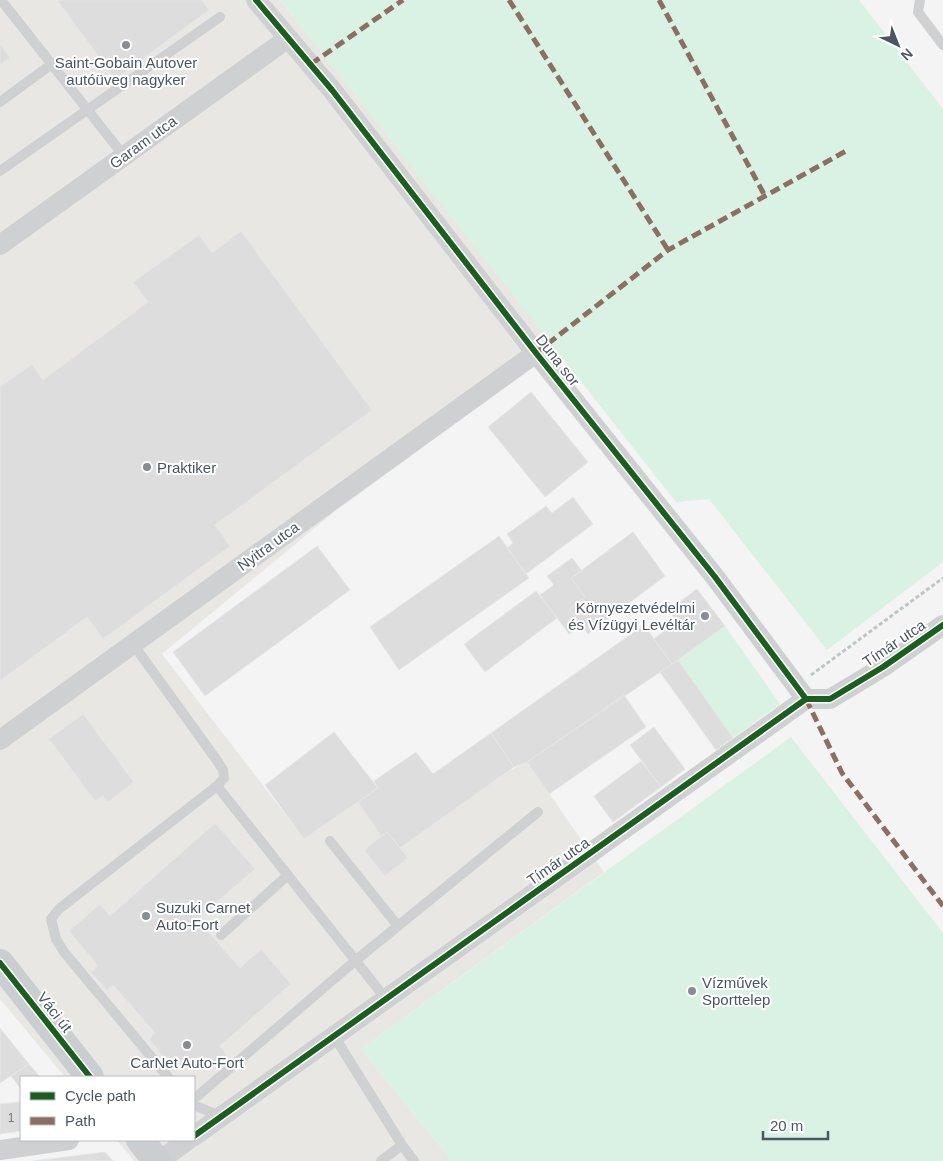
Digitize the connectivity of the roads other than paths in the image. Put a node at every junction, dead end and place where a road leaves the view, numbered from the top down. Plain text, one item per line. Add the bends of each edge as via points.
1 (1, 0) edge
2 (256, 0) edge
3 (920, 0) edge
4 (220, 17) dead end
5 (287, 39) junction
6 (943, 45) edge
7 (52, 64) junction
8 (0, 102) edge
9 (88, 109) junction
10 (124, 156) junction
11 (0, 171) edge
12 (0, 245) edge
13 (536, 353) junction
14 (943, 624) edge
15 (133, 644) junction
16 (802, 692) junction
17 (0, 740) edge
18 (217, 786) junction
19 (538, 812) dead end
20 (330, 841) dead end
21 (288, 875) junction
22 (398, 926) junction
23 (221, 935) dead end
24 (355, 961) junction
25 (0, 963) edge
26 (386, 999) junction
27 (334, 1036) junction
28 (89, 1076) edge
29 (167, 1076) edge
30 (195, 1098) edge
31 (195, 1105) edge
32 (220, 1116) junction
33 (195, 1135) edge
34 (62, 1141) edge
35 (141, 1141) edge
36 (187, 1141) edge
37 (402, 1146) junction
38 (0, 1150) edge
39 (158, 1161) edge
40 (381, 1161) edge
41 (414, 1161) edge

1 - 7 lane
2 - 5 street, Duna sor
3 - 6 lane via 918,12
4 - 9 lane
5 - 10 street, Garam utca
5 - 13 street, Duna sor via 332,90
7 - 8 lane
7 - 9 lane
9 - 10 lane
9 - 11 lane
10 - 12 street, Garam utca
13 - 15 street, Nyitra utca
13 - 16 street, Duna sor via 715,577
14 - 16 street, Tímár utca via 883,667 830,699
15 - 17 street, Nyitra utca
15 - 18 lane via 224,770 224,778
16 - 26 street, Tímár utca
18 - 21 lane
18 - 29 lane via 59,909 51,919 56,939 64,952
19 - 22 lane
20 - 22 lane
21 - 23 lane
21 - 24 lane
22 - 24 lane
24 - 26 lane
24 - 30 lane
25 - 28 main road, Váci út
26 - 27 street, Tímár utca
27 - 32 street, Tímár utca
27 - 37 lane
31 - 32 lane
32 - 33 street, Tímár utca
34 - 38 street
35 - 39 main road
36 - 39 street
37 - 40 lane
37 - 41 lane

